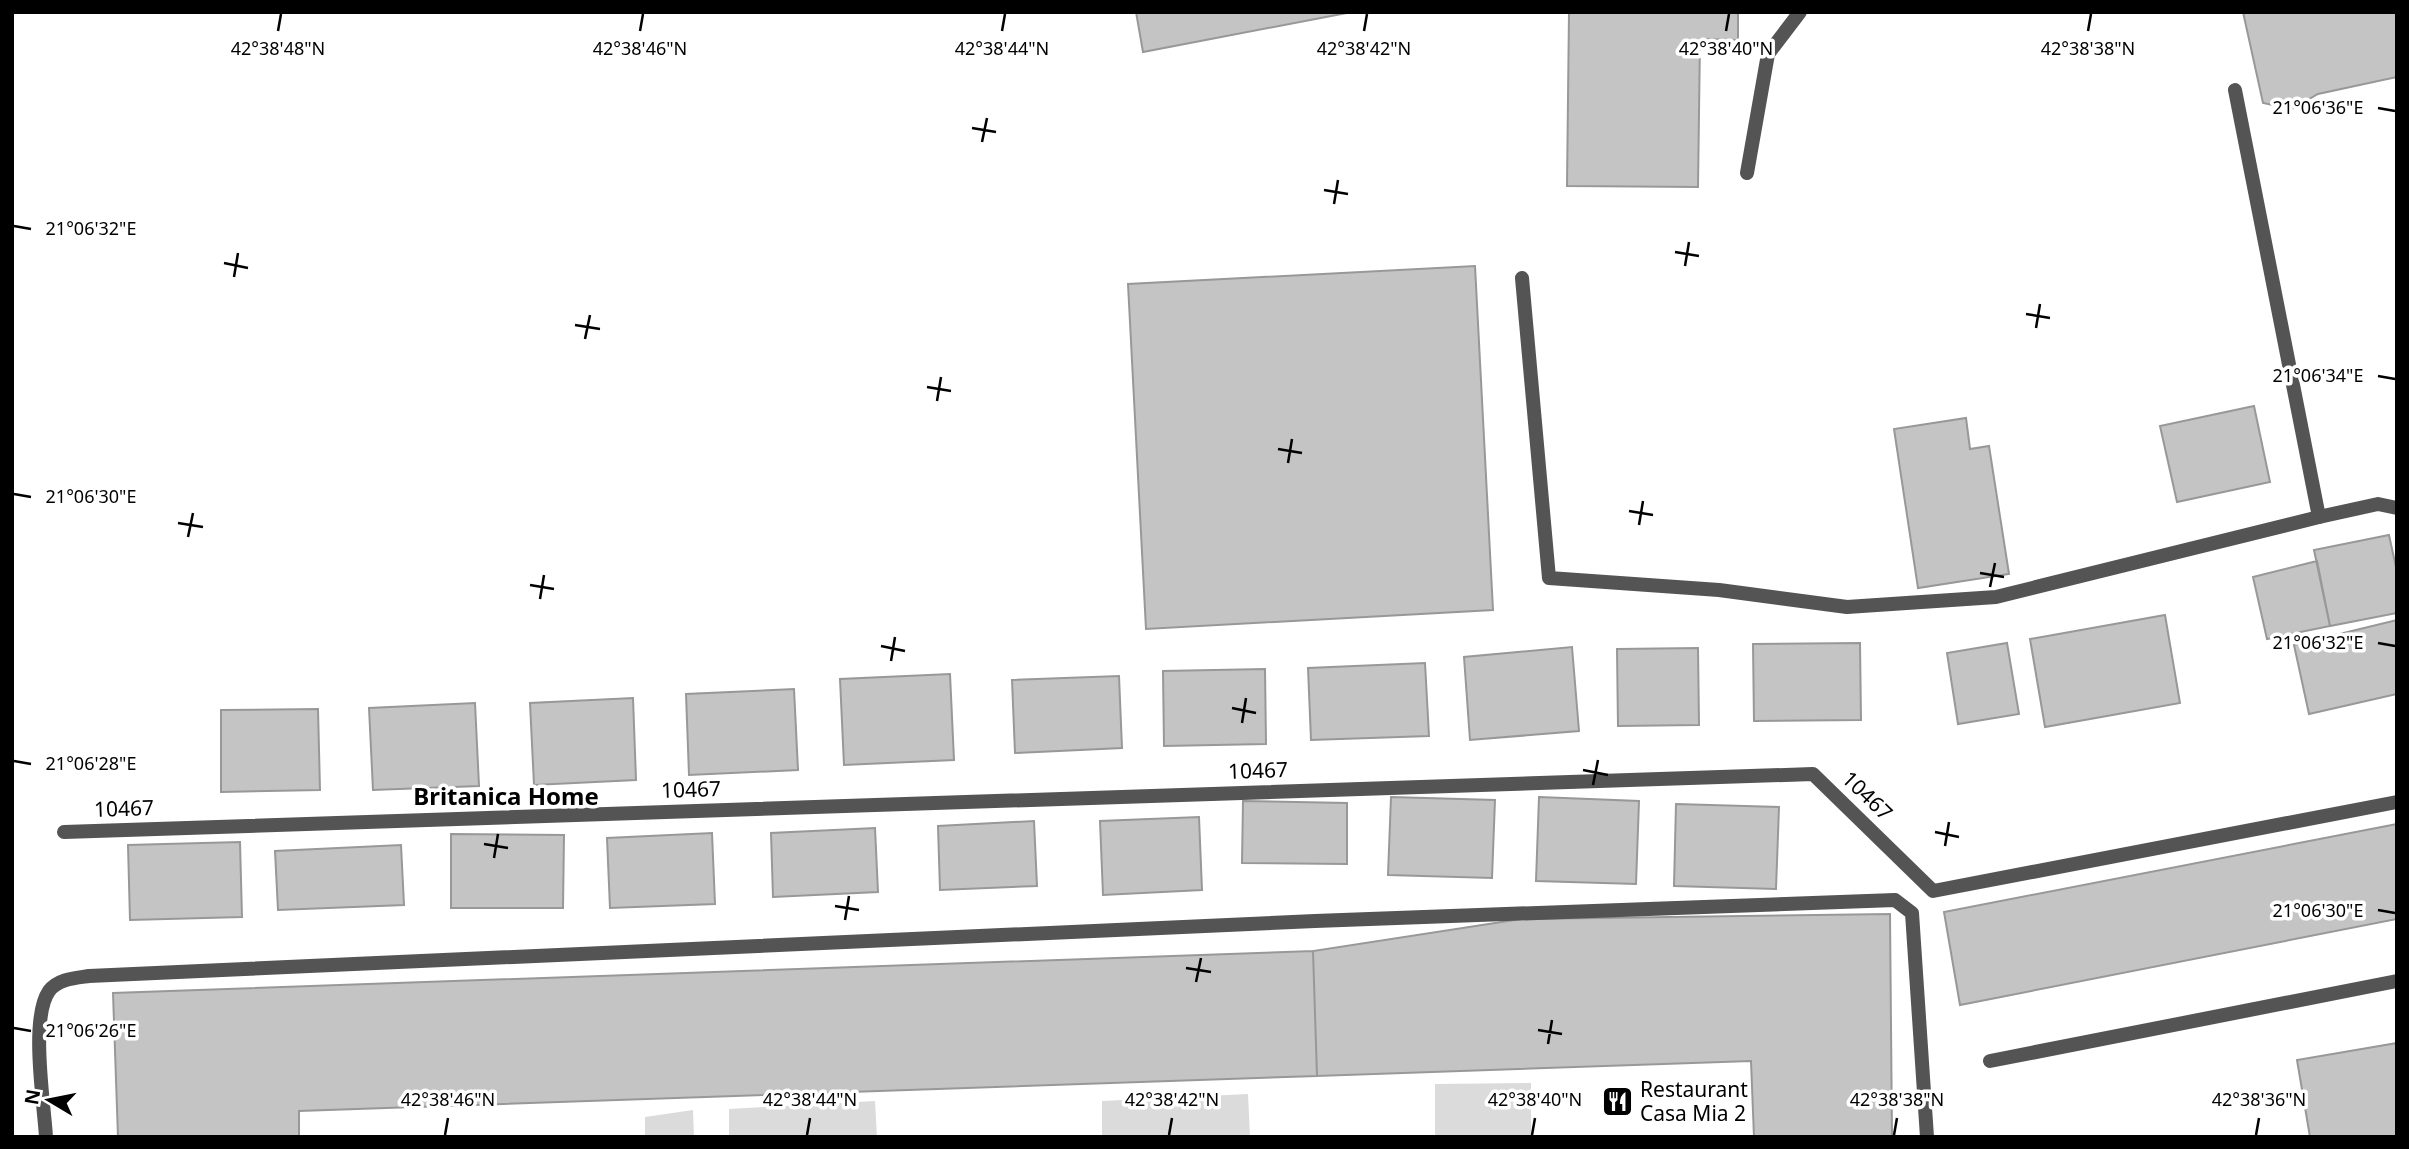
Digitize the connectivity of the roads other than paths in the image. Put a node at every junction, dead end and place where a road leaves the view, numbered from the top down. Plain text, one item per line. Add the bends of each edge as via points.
1 (1800, 12) edge
2 (2235, 90) dead end
3 (1747, 173) dead end
4 (1522, 278) dead end
5 (2397, 508) edge
6 (2319, 517) junction
7 (2397, 802) edge
8 (64, 832) dead end
9 (2397, 981) edge
10 (1990, 1061) dead end
11 (46, 1137) edge
12 (1927, 1137) edge

1 - 3 street via 1768,54
2 - 6 street
4 - 6 street via 1549,578 1718,590 1847,607 1996,597
5 - 6 street via 2378,504
7 - 8 street, 10467 via 1933,891 1813,774
9 - 10 street
11 - 12 street via 43,1006 54,986 80,977 1315,921 1895,900 1912,913

